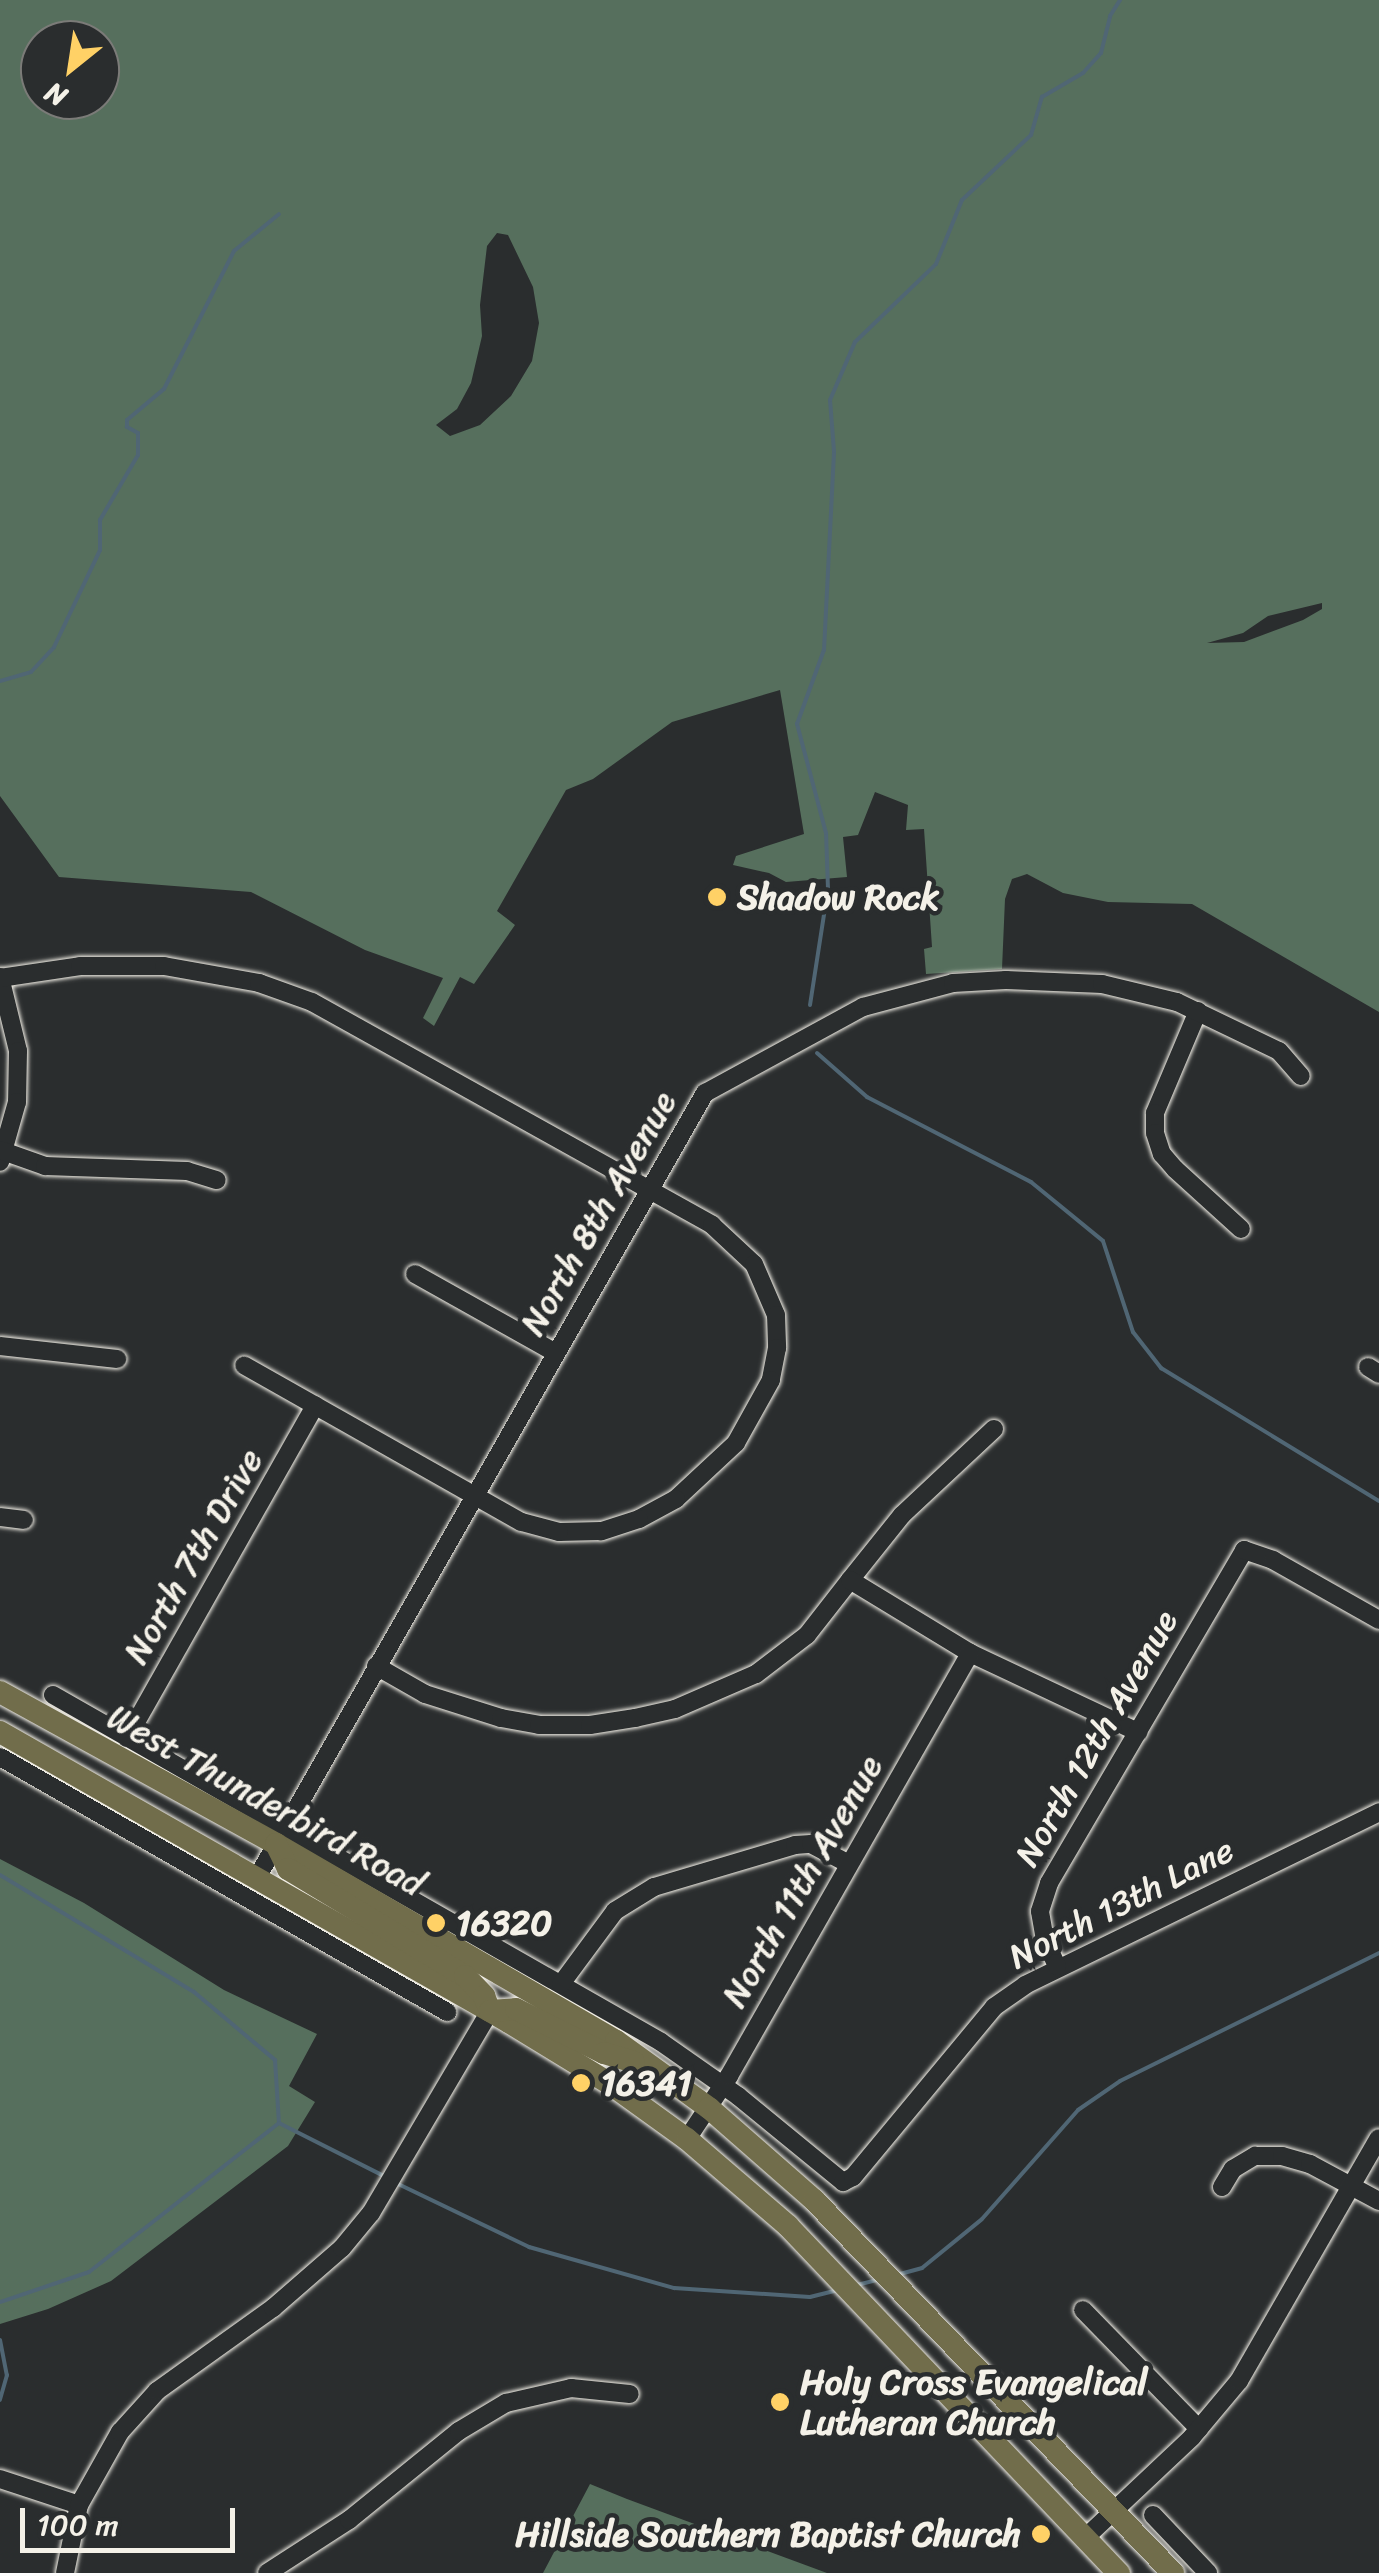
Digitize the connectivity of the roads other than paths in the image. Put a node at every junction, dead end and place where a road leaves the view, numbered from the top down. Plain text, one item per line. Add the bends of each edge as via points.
1 (0, 978) edge
2 (1198, 1012) junction
3 (1301, 1076) dead end
4 (2, 1155) edge
5 (217, 1180) dead end
6 (648, 1186) junction
7 (1241, 1229) dead end
8 (415, 1274) dead end
9 (0, 1346) edge
10 (554, 1352) junction
11 (117, 1359) dead end
12 (244, 1365) dead end
13 (315, 1406) junction
14 (994, 1428) dead end
15 (472, 1496) junction
16 (0, 1517) edge
17 (24, 1520) dead end
18 (850, 1580) junction
19 (1379, 1620) edge
20 (970, 1653) junction
21 (376, 1666) junction
22 (0, 1692) edge
23 (53, 1696) dead end
24 (0, 1732) edge
25 (1138, 1732) junction
26 (127, 1738) junction
27 (0, 1757) edge
28 (1379, 1812) edge
29 (280, 1836) junction
30 (849, 1864) junction
31 (258, 1876) junction
32 (385, 1964) junction
33 (1057, 1966) junction
34 (561, 1984) junction
35 (490, 2011) junction
36 (447, 2012) dead end
37 (656, 2069) junction
38 (723, 2085) junction
39 (710, 2108) junction
40 (1379, 2138) edge
41 (687, 2140) junction
42 (843, 2182) joint
43 (1350, 2185) junction
44 (1222, 2187) dead end
45 (1379, 2202) edge
46 (1083, 2310) dead end
47 (940, 2332) junction
48 (913, 2359) junction
49 (630, 2394) dead end
50 (1198, 2430) junction
51 (0, 2479) edge
52 (79, 2505) junction
53 (1114, 2510) junction
54 (1152, 2515) dead end
55 (1085, 2538) junction
56 (1185, 2548) junction
57 (1169, 2569) edge
58 (65, 2573) edge
59 (267, 2573) edge
60 (1119, 2573) edge
61 (1208, 2573) edge

1 - 4 street via 18,1051 17,1102
1 - 6 street via 133,964 259,984 350,1020
2 - 3 street, North 8th Avenue via 1279,1051
2 - 6 street, North 8th Avenue via 1152,994 1087,982 1006,980 906,992 841,1018 704,1094
2 - 7 street via 1154,1113 1155,1133 1175,1169
4 - 5 street via 44,1166 187,1171
6 - 10 street, North 8th Avenue
6 - 15 street via 735,1242 768,1290 777,1348 758,1409 736,1443 676,1498 640,1519 559,1532 521,1522
8 - 10 street
9 - 11 street
10 - 15 street, North 8th Avenue
12 - 13 street
13 - 15 street
13 - 26 street, North 7th Drive
14 - 18 street via 902,1514
15 - 21 street, North 8th Avenue
16 - 17 street
18 - 20 street
18 - 21 street via 808,1635 756,1674 635,1718 590,1725 501,1718 425,1694
19 - 25 street, North 12th Avenue via 1244,1550
20 - 25 street
20 - 30 street, North 11th Avenue
21 - 29 street, North 8th Avenue
22 - 29 main road, West Thunderbird Road
23 - 26 street, West Thunderbird Road
24 - 31 main road, West Thunderbird Road
25 - 33 street, North 12th Avenue via 1042,1900 1044,1940
26 - 29 street, West Thunderbird Road
27 - 32 street, West Thunderbird Road
28 - 33 street, North 13th Lane
29 - 31 street, North 8th Avenue
29 - 34 street, West Thunderbird Road
29 - 35 main road via 288,1869 465,1976
29 - 37 main road, West Thunderbird Road
30 - 34 street via 811,1844 796,1845 654,1887 616,1911
30 - 38 street, North 11th Avenue
31 - 32 main road, West Thunderbird Road
32 - 35 main road, West Thunderbird Road
32 - 36 street, West Thunderbird Road
33 - 42 street, North 13th Lane via 994,2006
34 - 38 street, West Thunderbird Road
35 - 37 main road via 516,2008 604,2052
35 - 41 main road, West Thunderbird Road
35 - 52 street via 371,2212 342,2248 157,2392 110,2446
37 - 39 main road, West Thunderbird Road
38 - 39 street, North 11th Avenue
38 - 42 street, West Thunderbird Road
39 - 41 street, North 11th Avenue
39 - 47 main road, West Thunderbird Road via 814,2200
40 - 43 street
41 - 48 main road, West Thunderbird Road via 788,2226
43 - 44 street via 1310,2164 1255,2156 1233,2169
43 - 45 street
43 - 50 street via 1249,2365
46 - 50 street
47 - 48 main road
47 - 53 main road, West Thunderbird Road
48 - 55 main road, West Thunderbird Road
49 - 59 street via 571,2388 506,2402
50 - 53 street
51 - 52 street
52 - 58 street
53 - 55 street
53 - 57 main road, West Thunderbird Road
54 - 56 street
55 - 60 main road, West Thunderbird Road
56 - 57 street, West Thunderbird Road
56 - 61 street

